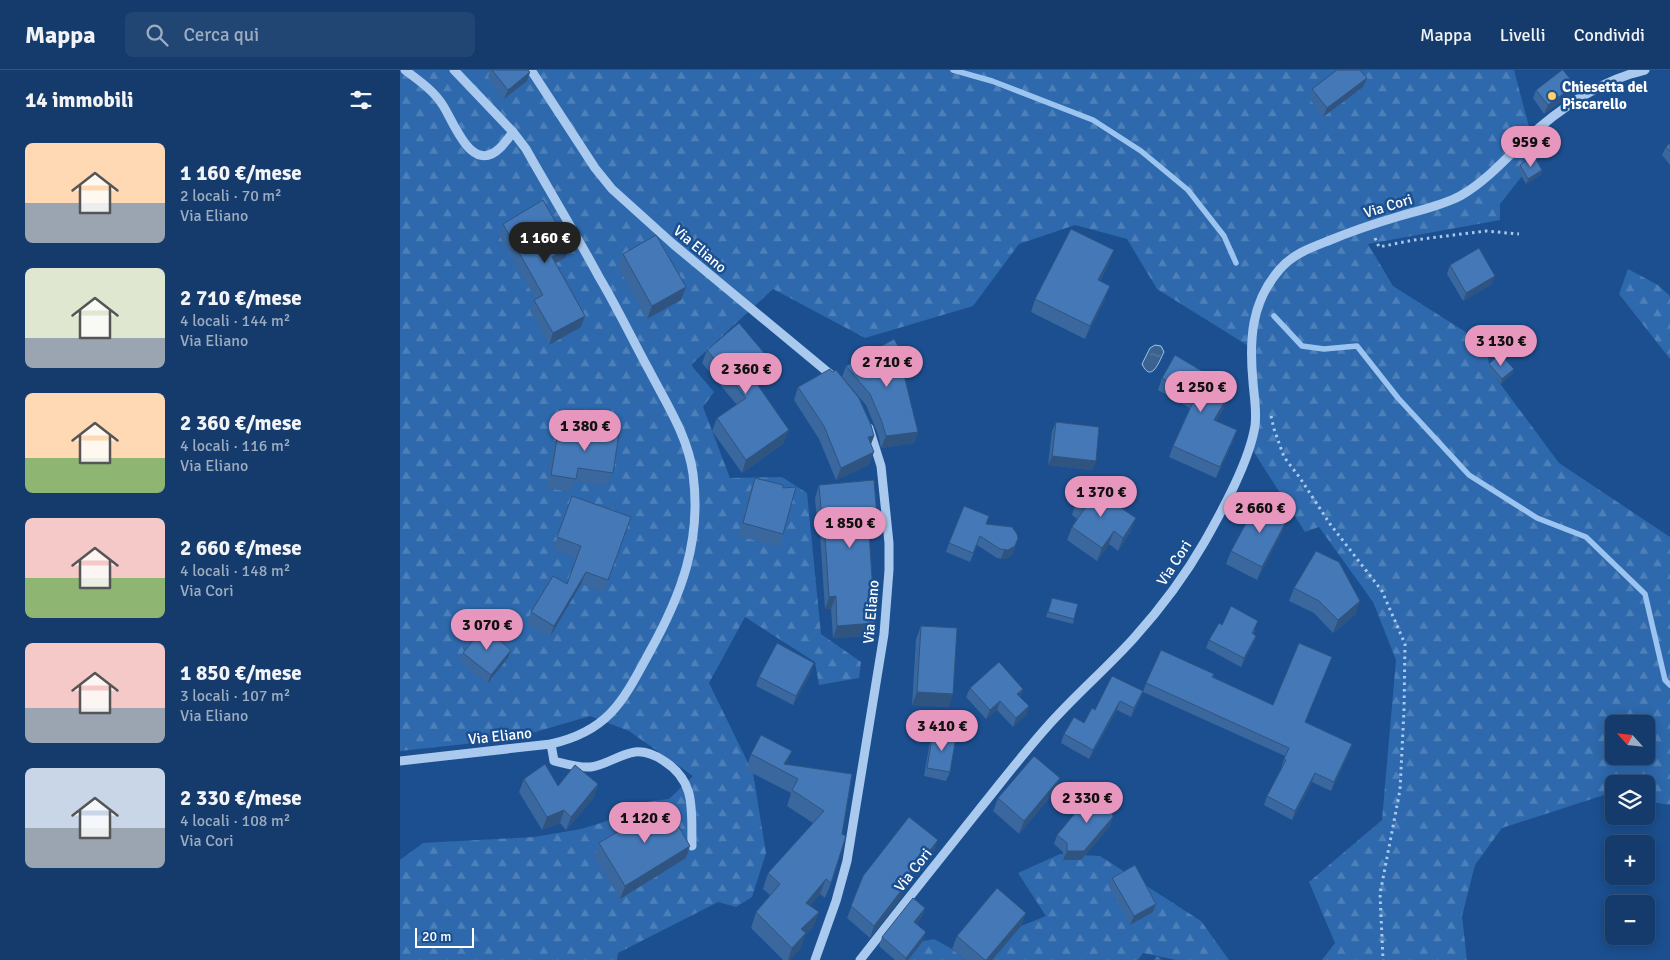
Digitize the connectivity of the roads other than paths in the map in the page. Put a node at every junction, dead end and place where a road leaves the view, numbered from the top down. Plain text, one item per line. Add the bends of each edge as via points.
1 (405, 70) edge
2 (454, 70) edge
3 (531, 70) edge
4 (1643, 70) edge
5 (513, 132) junction
6 (840, 383) edge
7 (867, 423) edge
8 (551, 744) junction
9 (400, 761) edge
10 (692, 846) edge
11 (815, 960) edge
12 (860, 960) edge

1 - 5 street via 442,103 465,145 474,153 490,155
2 - 5 street, Via Eliano
3 - 6 street, Via Eliano via 612,189
4 - 12 street, Via Cori via 1606,83 1573,102 1461,196 1317,245 1293,257 1281,268 1260,299 1253,323 1250,347 1256,419 1250,446 1199,550 1150,619 1036,739
5 - 8 street, Via Eliano via 600,277 674,418 688,451 694,481 692,547 683,582 666,623 616,709 590,729
7 - 11 street, Via Eliano via 880,466 889,543 884,634 847,861
8 - 9 street, Via Eliano
8 - 10 street via 554,761 578,767 593,766 634,752 648,753 673,767 689,790

